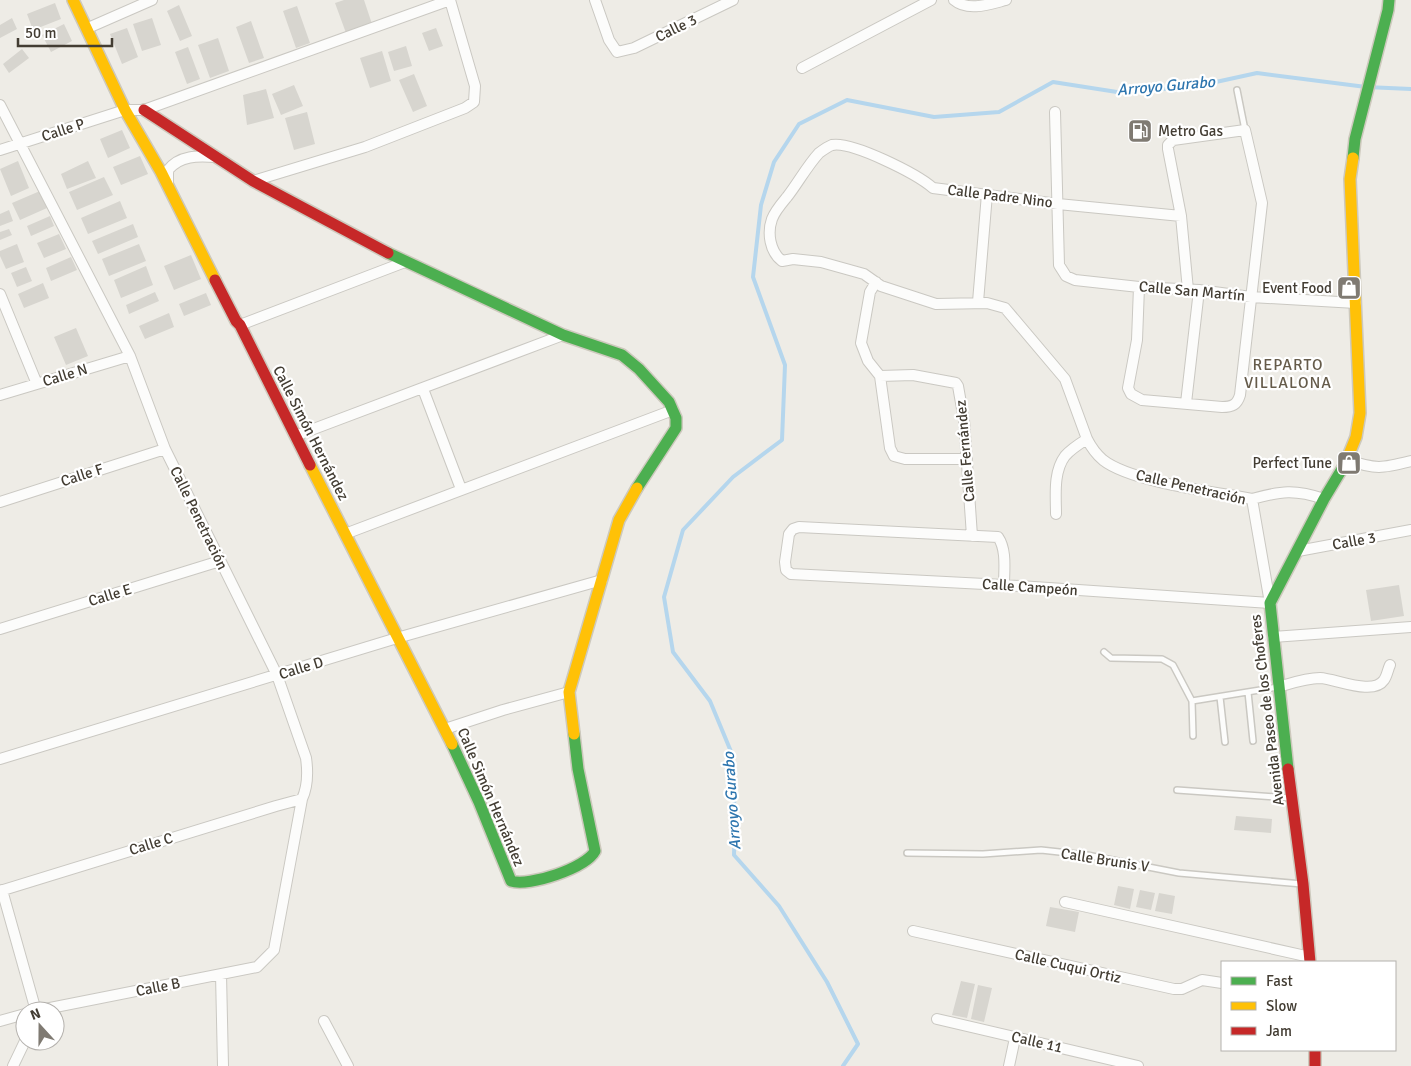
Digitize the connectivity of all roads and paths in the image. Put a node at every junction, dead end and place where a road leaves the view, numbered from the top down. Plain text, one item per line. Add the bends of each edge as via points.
1 (73, 0) edge
2 (152, 0) edge
3 (450, 0) edge
4 (595, 0) edge
5 (733, 0) edge
6 (931, 0) edge
7 (954, 0) edge
8 (1006, 0) edge
9 (1389, 0) edge
10 (88, 28) junction
11 (802, 68) dead end
12 (1237, 90) dead end
13 (0, 105) edge
14 (125, 110) junction
15 (144, 110) junction
16 (1055, 112) dead end
17 (1244, 130) junction
18 (20, 144) junction
19 (0, 150) edge
20 (216, 157) junction
21 (253, 181) junction
22 (168, 185) junction
23 (987, 194) junction
24 (1058, 204) junction
25 (1181, 216) junction
26 (794, 259) joint
27 (405, 262) junction
28 (876, 282) junction
29 (1139, 287) junction
30 (1188, 290) junction
31 (1199, 290) junction
32 (0, 294) edge
33 (1251, 297) junction
34 (978, 302) junction
35 (1356, 303) junction
36 (240, 325) junction
37 (563, 335) junction
38 (130, 356) junction
39 (880, 376) junction
40 (37, 384) junction
41 (423, 389) junction
42 (0, 395) edge
43 (1186, 403) junction
44 (673, 410) junction
45 (295, 436) junction
46 (1087, 439) junction
47 (165, 449) junction
48 (967, 459) junction
49 (1348, 460) junction
50 (1411, 461) edge
51 (461, 489) junction
52 (1252, 499) junction
53 (1324, 499) junction
54 (0, 502) edge
55 (1056, 514) dead end
56 (1411, 530) edge
57 (345, 534) junction
58 (972, 536) junction
59 (1298, 551) junction
60 (220, 561) junction
61 (602, 580) junction
62 (1004, 585) junction
63 (1270, 603) junction
64 (1411, 627) edge
65 (0, 629) edge
66 (1273, 637) junction
67 (398, 638) junction
68 (1104, 652) dead end
69 (1390, 665) dead end
70 (277, 675) junction
71 (1278, 687) junction
72 (569, 692) junction
73 (1248, 692) junction
74 (1220, 697) junction
75 (1192, 702) junction
76 (445, 729) junction
77 (1193, 736) dead end
78 (1253, 741) dead end
79 (1225, 742) dead end
80 (0, 759) edge
81 (1177, 790) dead end
82 (1292, 798) junction
83 (302, 799) junction
84 (907, 853) dead end
85 (1303, 884) junction
86 (1, 891) edge
87 (1065, 902) dead end
88 (913, 931) dead end
89 (274, 950) joint
90 (1310, 960) edge
91 (221, 974) junction
92 (1221, 983) edge
93 (32, 1001) edge
94 (65, 1005) edge
95 (15, 1017) edge
96 (936, 1019) dead end
97 (0, 1021) edge
98 (324, 1021) dead end
99 (1015, 1038) junction
100 (20, 1051) edge
101 (1314, 1051) edge
102 (1109, 1062) edge
103 (13, 1066) edge
104 (223, 1066) edge
105 (348, 1066) edge
106 (1008, 1066) edge
107 (1138, 1066) edge
108 (1315, 1066) edge

1 - 10 street, Calle Simón Hernández
2 - 10 street
3 - 15 street, Calle P
3 - 21 street via 475,86 474,102 364,148
4 - 5 street, Calle 3 via 609,40 617,52 634,48
6 - 11 street
7 - 8 street via 960,5 977,7
9 - 35 street, Avenida Paseo de los Choferes via 1355,139 1350,179
10 - 14 street, Calle Simón Hernández
12 - 17 lane
13 - 18 street, Calle Penetración
14 - 15 street, Calle P
14 - 18 street, Calle P
14 - 22 street, Calle Simón Hernández
15 - 20 street
16 - 24 street
17 - 25 street via 1170,142 1168,149
17 - 33 street via 1262,203
18 - 19 street, Calle P
18 - 38 street, Calle Penetración
20 - 21 street
20 - 22 street via 192,156 177,162 168,170
21 - 27 street
22 - 36 street, Calle Simón Hernández
23 - 24 street, Calle Padre Nino
23 - 26 street, Calle Padre Nino via 933,188 926,181 888,162 849,146 831,146 818,154 773,217 770,232 775,255 782,261
23 - 34 street
24 - 25 street, Calle Padre Nino
24 - 29 street, Calle San Martín via 1061,271 1075,280
25 - 30 street
26 - 28 street, Calle Penetración via 821,262 864,274
27 - 36 street
27 - 37 street
28 - 34 street, Calle Penetración via 936,304
28 - 39 street via 870,292 861,343 868,361
29 - 30 street, Calle San Martín
29 - 43 street via 1137,340 1128,388 1131,394 1142,400
30 - 31 street, Calle San Martín
31 - 33 street, Calle San Martín
31 - 43 street
32 - 40 street
33 - 35 street, Calle San Martín
33 - 43 street via 1238,401 1222,408
34 - 46 street, Calle Penetración via 1005,308 1065,379
35 - 49 street, Avenida Paseo de los Choferes via 1360,413
36 - 45 street, Calle Simón Hernández
37 - 41 street
37 - 44 street via 622,355 653,383
38 - 40 street, Calle N
38 - 47 street, Calle Penetración
39 - 48 street, Calle Fernández via 913,375 956,383 960,389
39 - 48 street via 890,448 894,456 905,459
40 - 42 street, Calle N
41 - 45 street
41 - 51 street
44 - 51 street
44 - 61 street via 676,428 619,520
45 - 57 street, Calle Simón Hernández
46 - 52 street, Calle Penetración via 1104,461 1132,474
46 - 55 street via 1065,456 1061,464
47 - 54 street, Calle F
47 - 60 street, Calle Penetración
48 - 58 street, Calle Fernández
49 - 50 street via 1382,468
49 - 53 street, Avenida Paseo de los Choferes
51 - 57 street
52 - 53 street via 1286,491
52 - 63 street, Calle Penetración
53 - 59 street, Avenida Paseo de los Choferes
56 - 59 street, Calle 3
57 - 67 street, Calle Simón Hernández
58 - 62 street via 998,537 1002,543
58 - 62 street, Calle Campeón via 793,529 788,534 786,570 791,574
59 - 63 street, Avenida Paseo de los Choferes
60 - 65 street, Calle E
60 - 70 street, Calle Penetración
61 - 67 street, Calle D
61 - 72 street
62 - 63 street, Calle Campeón
63 - 66 street, Avenida Paseo de los Choferes
64 - 66 street
66 - 71 street, Avenida Paseo de los Choferes
67 - 70 street, Calle D
67 - 76 street, Calle Simón Hernández
68 - 75 lane via 1111,658 1168,661
69 - 71 street via 1384,680 1370,687 1322,678
70 - 80 street, Calle D
70 - 83 street, Calle Penetración via 306,758 307,782
71 - 73 lane
71 - 82 street, Avenida Paseo de los Choferes
72 - 76 street
72 - 76 street, Calle Simón Hernández via 578,769 596,849 583,863 533,881 514,883 509,876
73 - 74 lane
73 - 78 lane
74 - 75 lane
74 - 79 lane
75 - 77 lane
81 - 82 lane
82 - 85 street, Avenida Paseo de los Choferes
83 - 86 street, Calle C
83 - 89 street, Calle Penetración
84 - 85 lane, Calle Brunis V via 983,854 1040,850 1087,855 1179,873
85 - 90 street, Avenida Paseo de los Choferes
86 - 93 street
87 - 90 street
88 - 92 street, Calle Cuqui Ortiz via 1174,989 1202,980
89 - 91 street, Calle B via 257,967
91 - 94 street, Calle B
91 - 104 street
95 - 97 street
96 - 99 street, Calle 11
98 - 105 street
99 - 102 street, Calle 11
99 - 106 street
100 - 103 street
101 - 108 street
102 - 107 street, Calle 11

